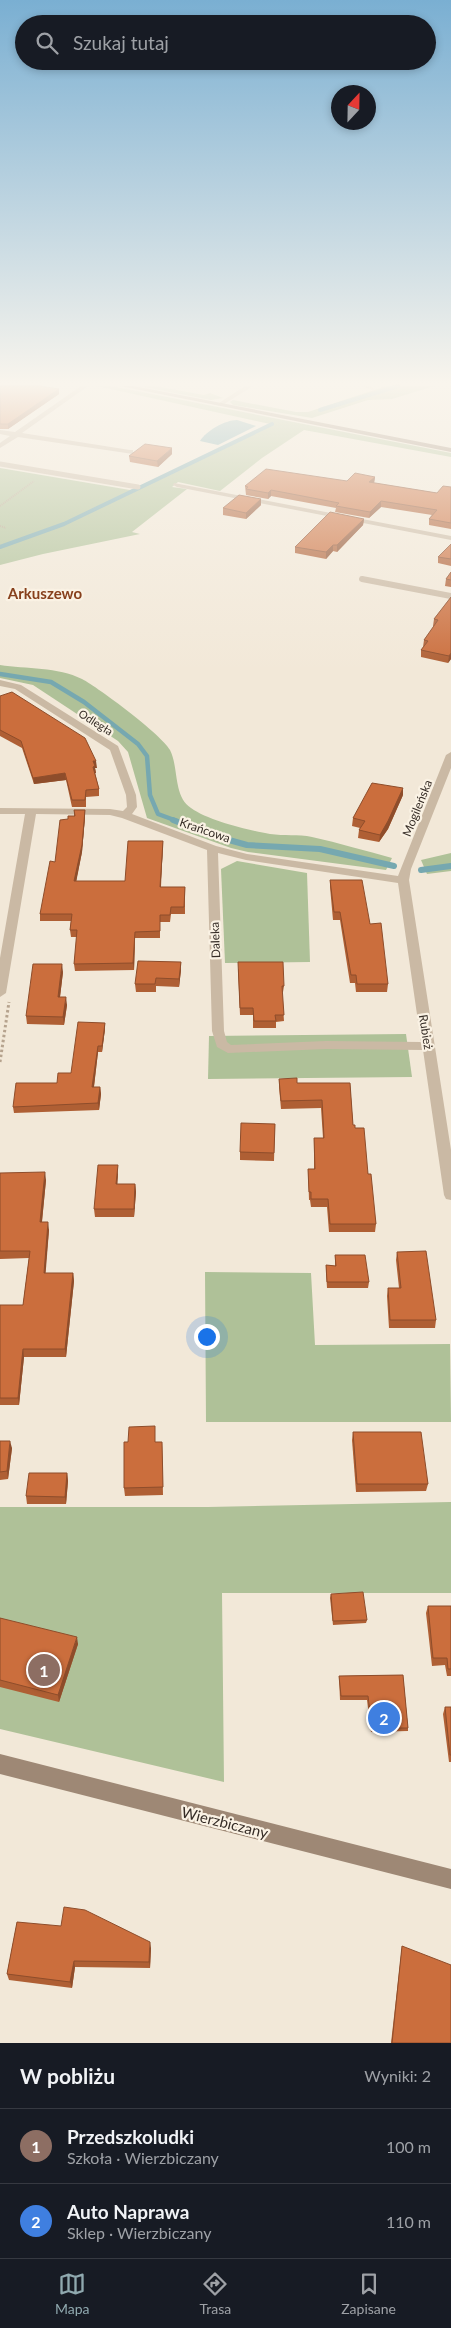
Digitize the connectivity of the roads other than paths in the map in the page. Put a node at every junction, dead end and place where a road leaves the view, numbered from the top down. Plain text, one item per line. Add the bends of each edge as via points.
1 (103, 481) edge
2 (178, 485) dead end
3 (138, 487) dead end
4 (451, 538) edge
5 (362, 579) dead end
6 (451, 596) edge
7 (0, 684) edge
8 (451, 755) edge
9 (0, 811) edge
10 (30, 812) junction
11 (125, 815) junction
12 (212, 848) junction
13 (404, 875) junction
14 (0, 993) edge
15 (428, 1046) junction
16 (451, 1195) edge
17 (0, 1764) edge
18 (451, 1879) edge

1 - 3 lane
2 - 4 street
5 - 6 lane
7 - 11 street, Odległa via 18,687 114,748 131,795 132,807
8 - 13 street, Mogileńska
9 - 10 street, Krańcowa
10 - 11 street, Krańcowa via 110,812
10 - 14 street
11 - 12 street, Krańcowa
12 - 13 street, Krańcowa via 246,857
12 - 15 street, Daleka via 221,1044 228,1049 326,1045
13 - 15 street, Rubież
15 - 16 street, Rubież
17 - 18 street, Wierzbiczany

